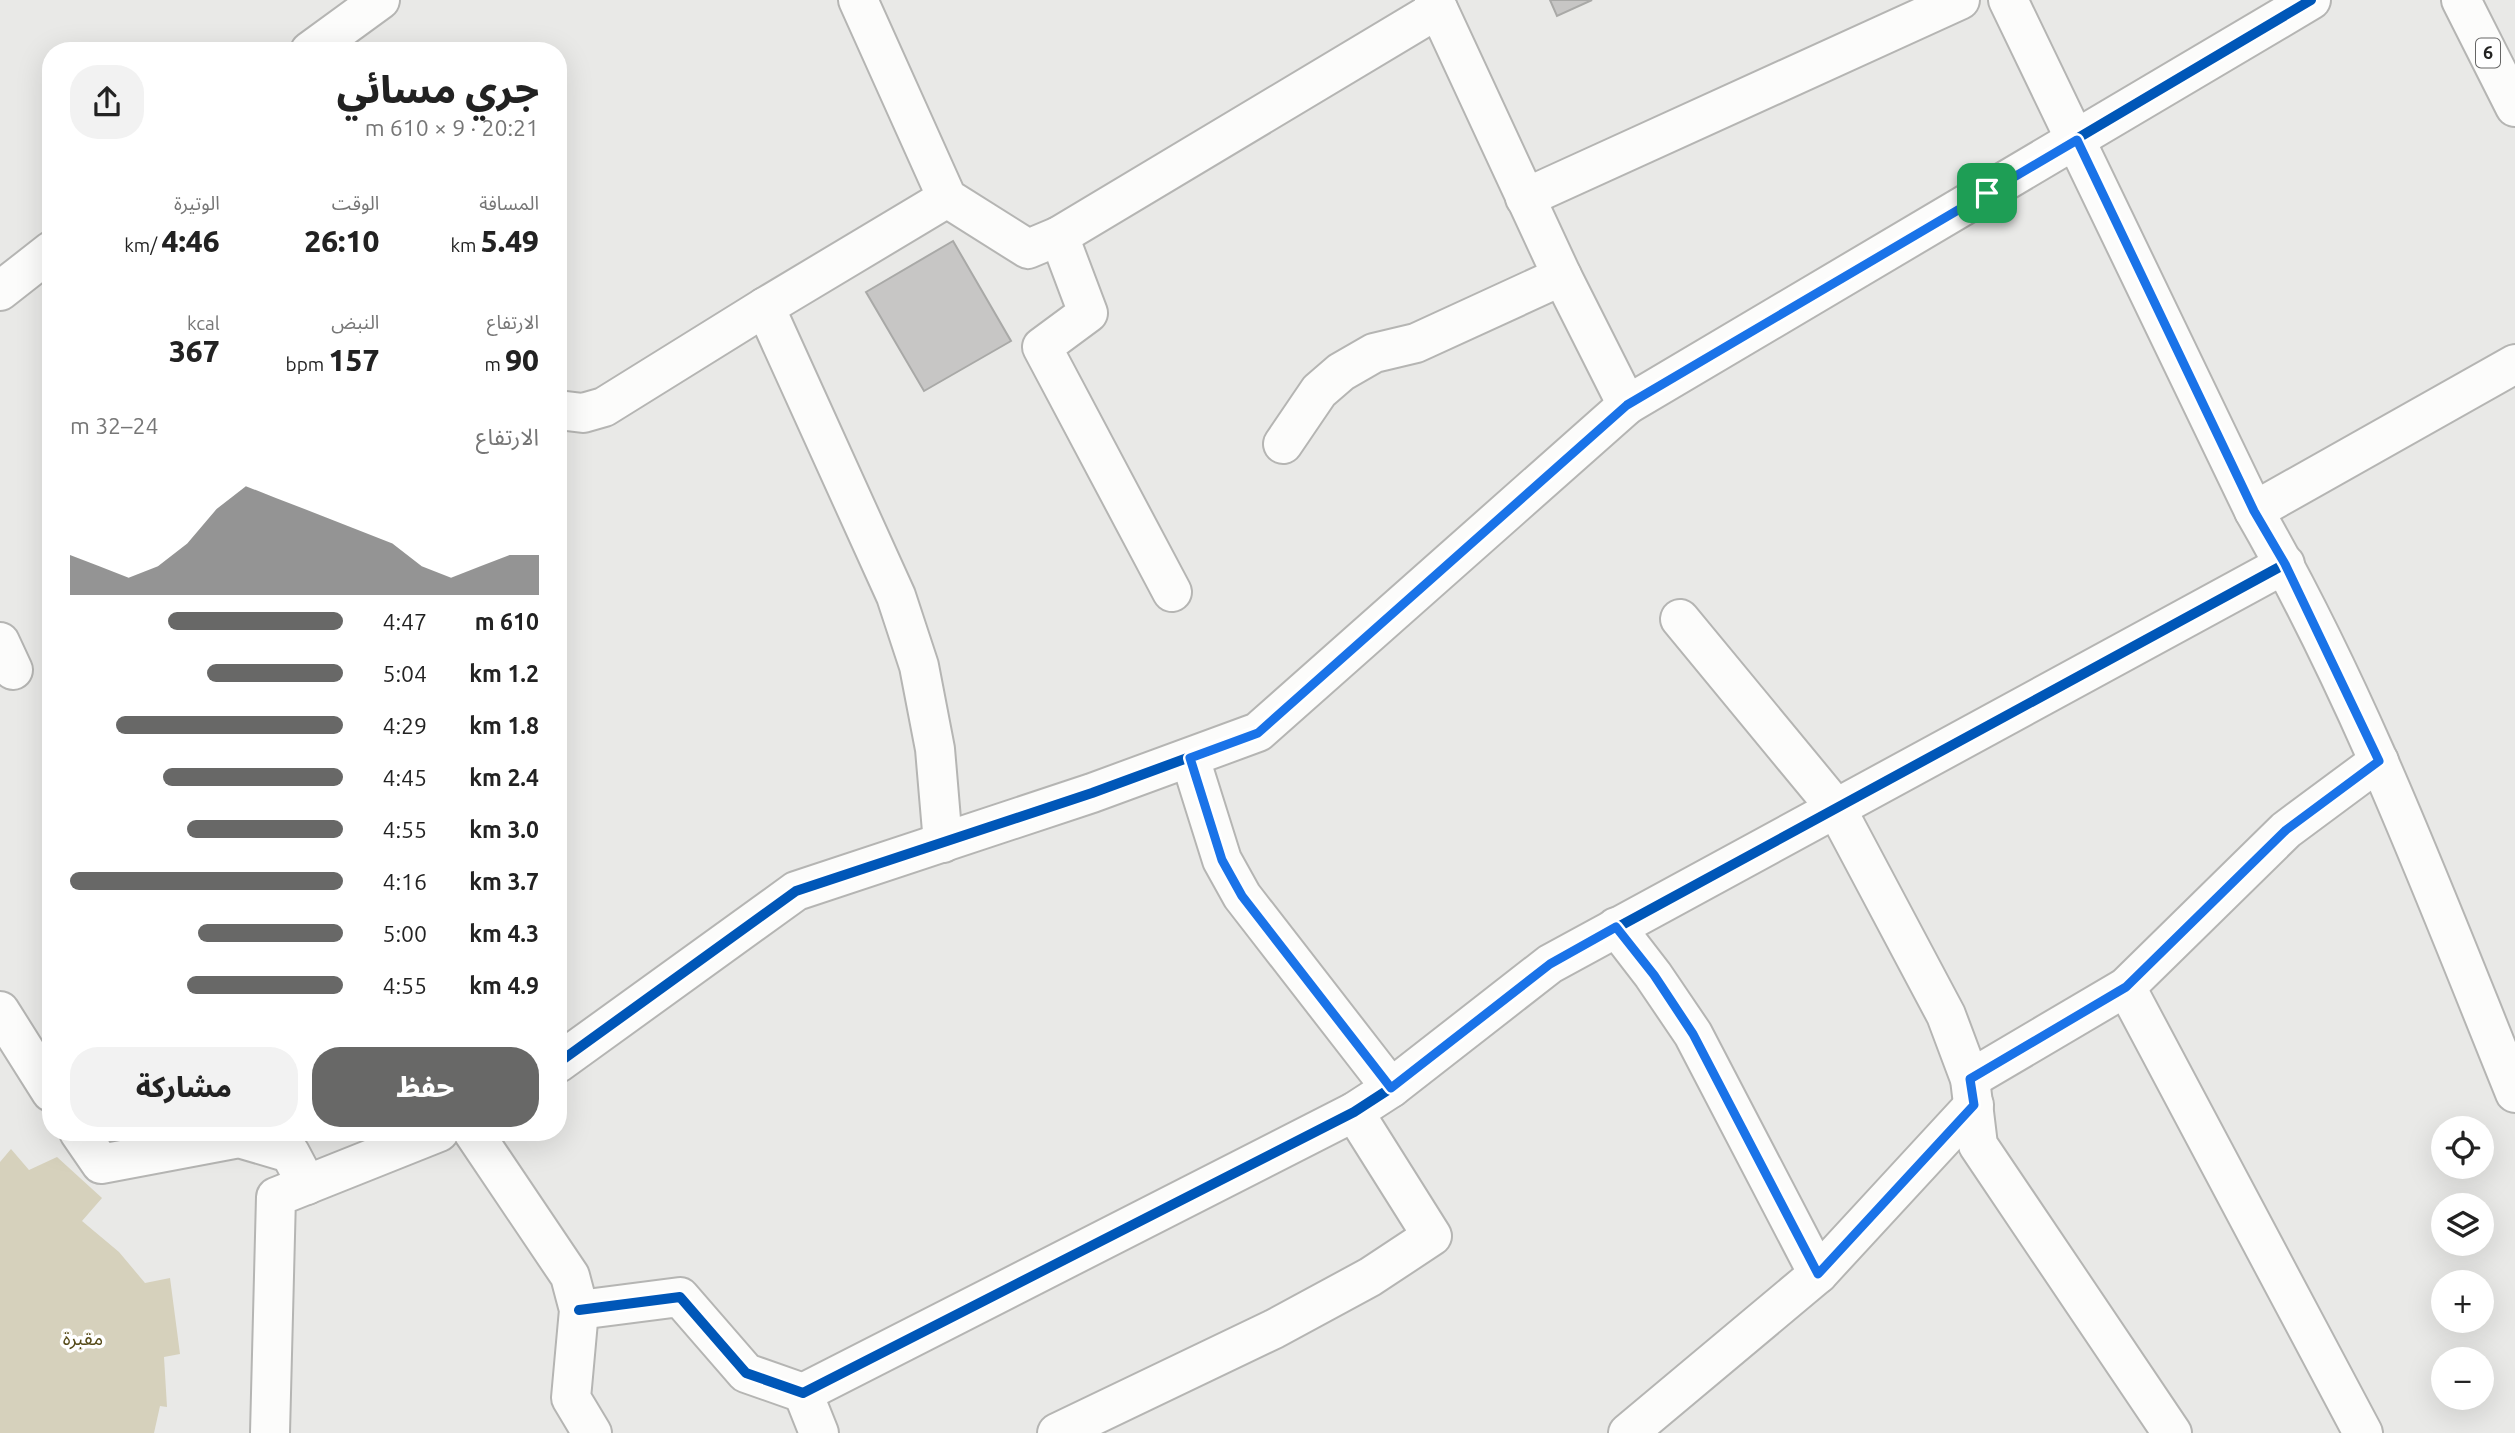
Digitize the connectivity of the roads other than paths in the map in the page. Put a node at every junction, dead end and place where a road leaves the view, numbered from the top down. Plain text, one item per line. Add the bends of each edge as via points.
1 (380, 0) edge
2 (858, 0) edge
3 (1960, 0) edge
4 (2008, 0) edge
5 (2311, 0) edge
6 (2461, 0) edge
7 (1436, 4) edge
8 (329, 42) edge
9 (2515, 107) edge
10 (2077, 140) junction
11 (947, 198) junction
12 (1525, 198) junction
13 (1059, 236) junction
14 (42, 258) edge
15 (1562, 276) junction
16 (0, 290) edge
17 (765, 307) junction
18 (2515, 363) edge
19 (1627, 405) junction
20 (567, 411) edge
21 (1283, 444) dead end
22 (2254, 511) junction
23 (2285, 564) junction
24 (1172, 592) dead end
25 (1679, 619) dead end
26 (1190, 758) junction
27 (2379, 761) junction
28 (1836, 808) junction
29 (943, 843) junction
30 (1616, 927) junction
31 (2126, 987) junction
32 (0, 1011) edge
33 (567, 1056) edge
34 (42, 1078) edge
35 (1391, 1088) junction
36 (1972, 1092) junction
37 (2515, 1093) edge
38 (1353, 1112) junction
39 (85, 1141) edge
40 (223, 1141) edge
41 (249, 1141) edge
42 (389, 1141) edge
43 (479, 1141) edge
44 (300, 1157) edge
45 (1818, 1274) junction
46 (579, 1310) junction
47 (803, 1394) junction
48 (270, 1433) edge
49 (592, 1433) edge
50 (819, 1433) edge
51 (1057, 1433) edge
52 (1628, 1433) edge
53 (2172, 1433) edge
54 (2363, 1433) edge

1 - 8 main road
2 - 11 main road
3 - 12 main road
4 - 10 main road
5 - 10 main road
6 - 9 main road, 6
7 - 12 main road
7 - 13 main road
10 - 19 main road
10 - 22 main road
11 - 13 main road via 1028,249
11 - 17 main road
12 - 15 main road
13 - 24 main road via 1087,313 1042,347
14 - 16 main road
15 - 19 main road
15 - 21 main road via 1416,343 1374,353 1341,372 1319,391
17 - 20 main road via 604,407 583,413
17 - 29 main road via 896,596 919,666 935,749
18 - 22 main road
19 - 26 main road via 1258,733
22 - 23 main road
23 - 27 main road
23 - 28 main road
25 - 28 main road
26 - 29 main road
26 - 35 main road via 1222,860 1242,896
27 - 31 main road via 2286,830
27 - 37 main road
28 - 30 main road
28 - 36 main road via 1946,1015
29 - 33 main road via 796,891
30 - 35 main road via 1550,964
30 - 45 main road via 1693,1034
31 - 36 main road
31 - 54 main road
32 - 34 main road
35 - 38 main road
36 - 45 main road
36 - 53 main road via 1979,1145
38 - 47 main road
38 - 51 main road via 1432,1236 1370,1277 1274,1329
39 - 40 main road via 101,1164
41 - 44 main road
42 - 44 main road
43 - 46 main road via 570,1276
44 - 48 main road via 276,1197
45 - 52 main road
46 - 47 main road via 680,1297 746,1374
46 - 49 main road via 571,1398
47 - 50 main road

